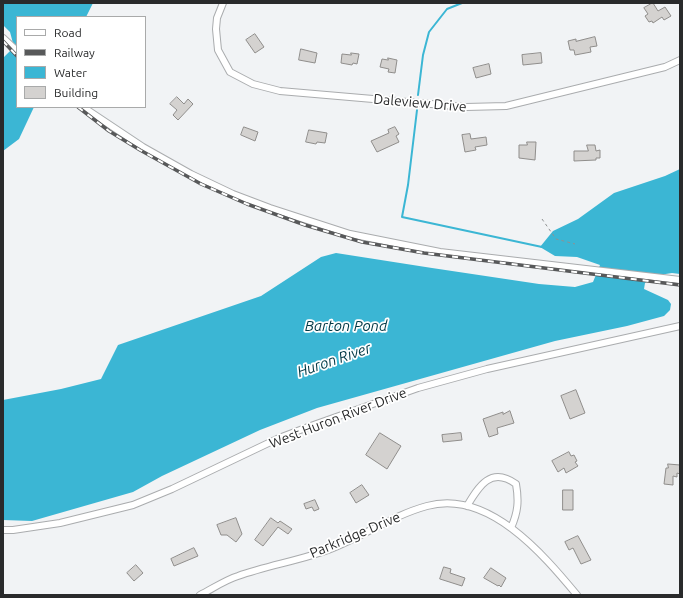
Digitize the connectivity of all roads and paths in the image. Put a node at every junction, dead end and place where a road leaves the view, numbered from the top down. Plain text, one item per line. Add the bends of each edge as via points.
1 (223, 3) edge
2 (3, 38) edge
3 (16, 50) edge
4 (680, 60) edge
5 (84, 108) edge
6 (542, 219) dead end
7 (575, 244) dead end
8 (680, 280) edge
9 (680, 326) edge
10 (467, 506) junction
11 (511, 528) junction
12 (3, 530) edge
13 (200, 595) edge
14 (577, 595) edge

1 - 4 street, Daleview Drive via 217,18 218,50 230,72 253,84 280,91 466,107 506,106 665,67
2 - 3 street
5 - 8 street via 143,147 233,194 356,235 495,260
6 - 7 path via 556,239
9 - 12 street, West Huron River Drive via 487,369 418,388 279,438 172,489 133,504 60,523
10 - 11 street, Parkridge Drive
10 - 11 street via 477,490 487,481 496,477 507,477 516,484 519,498
10 - 13 street, Parkridge Drive via 444,503 422,508 333,548 237,576
11 - 14 street, Parkridge Drive via 552,565

